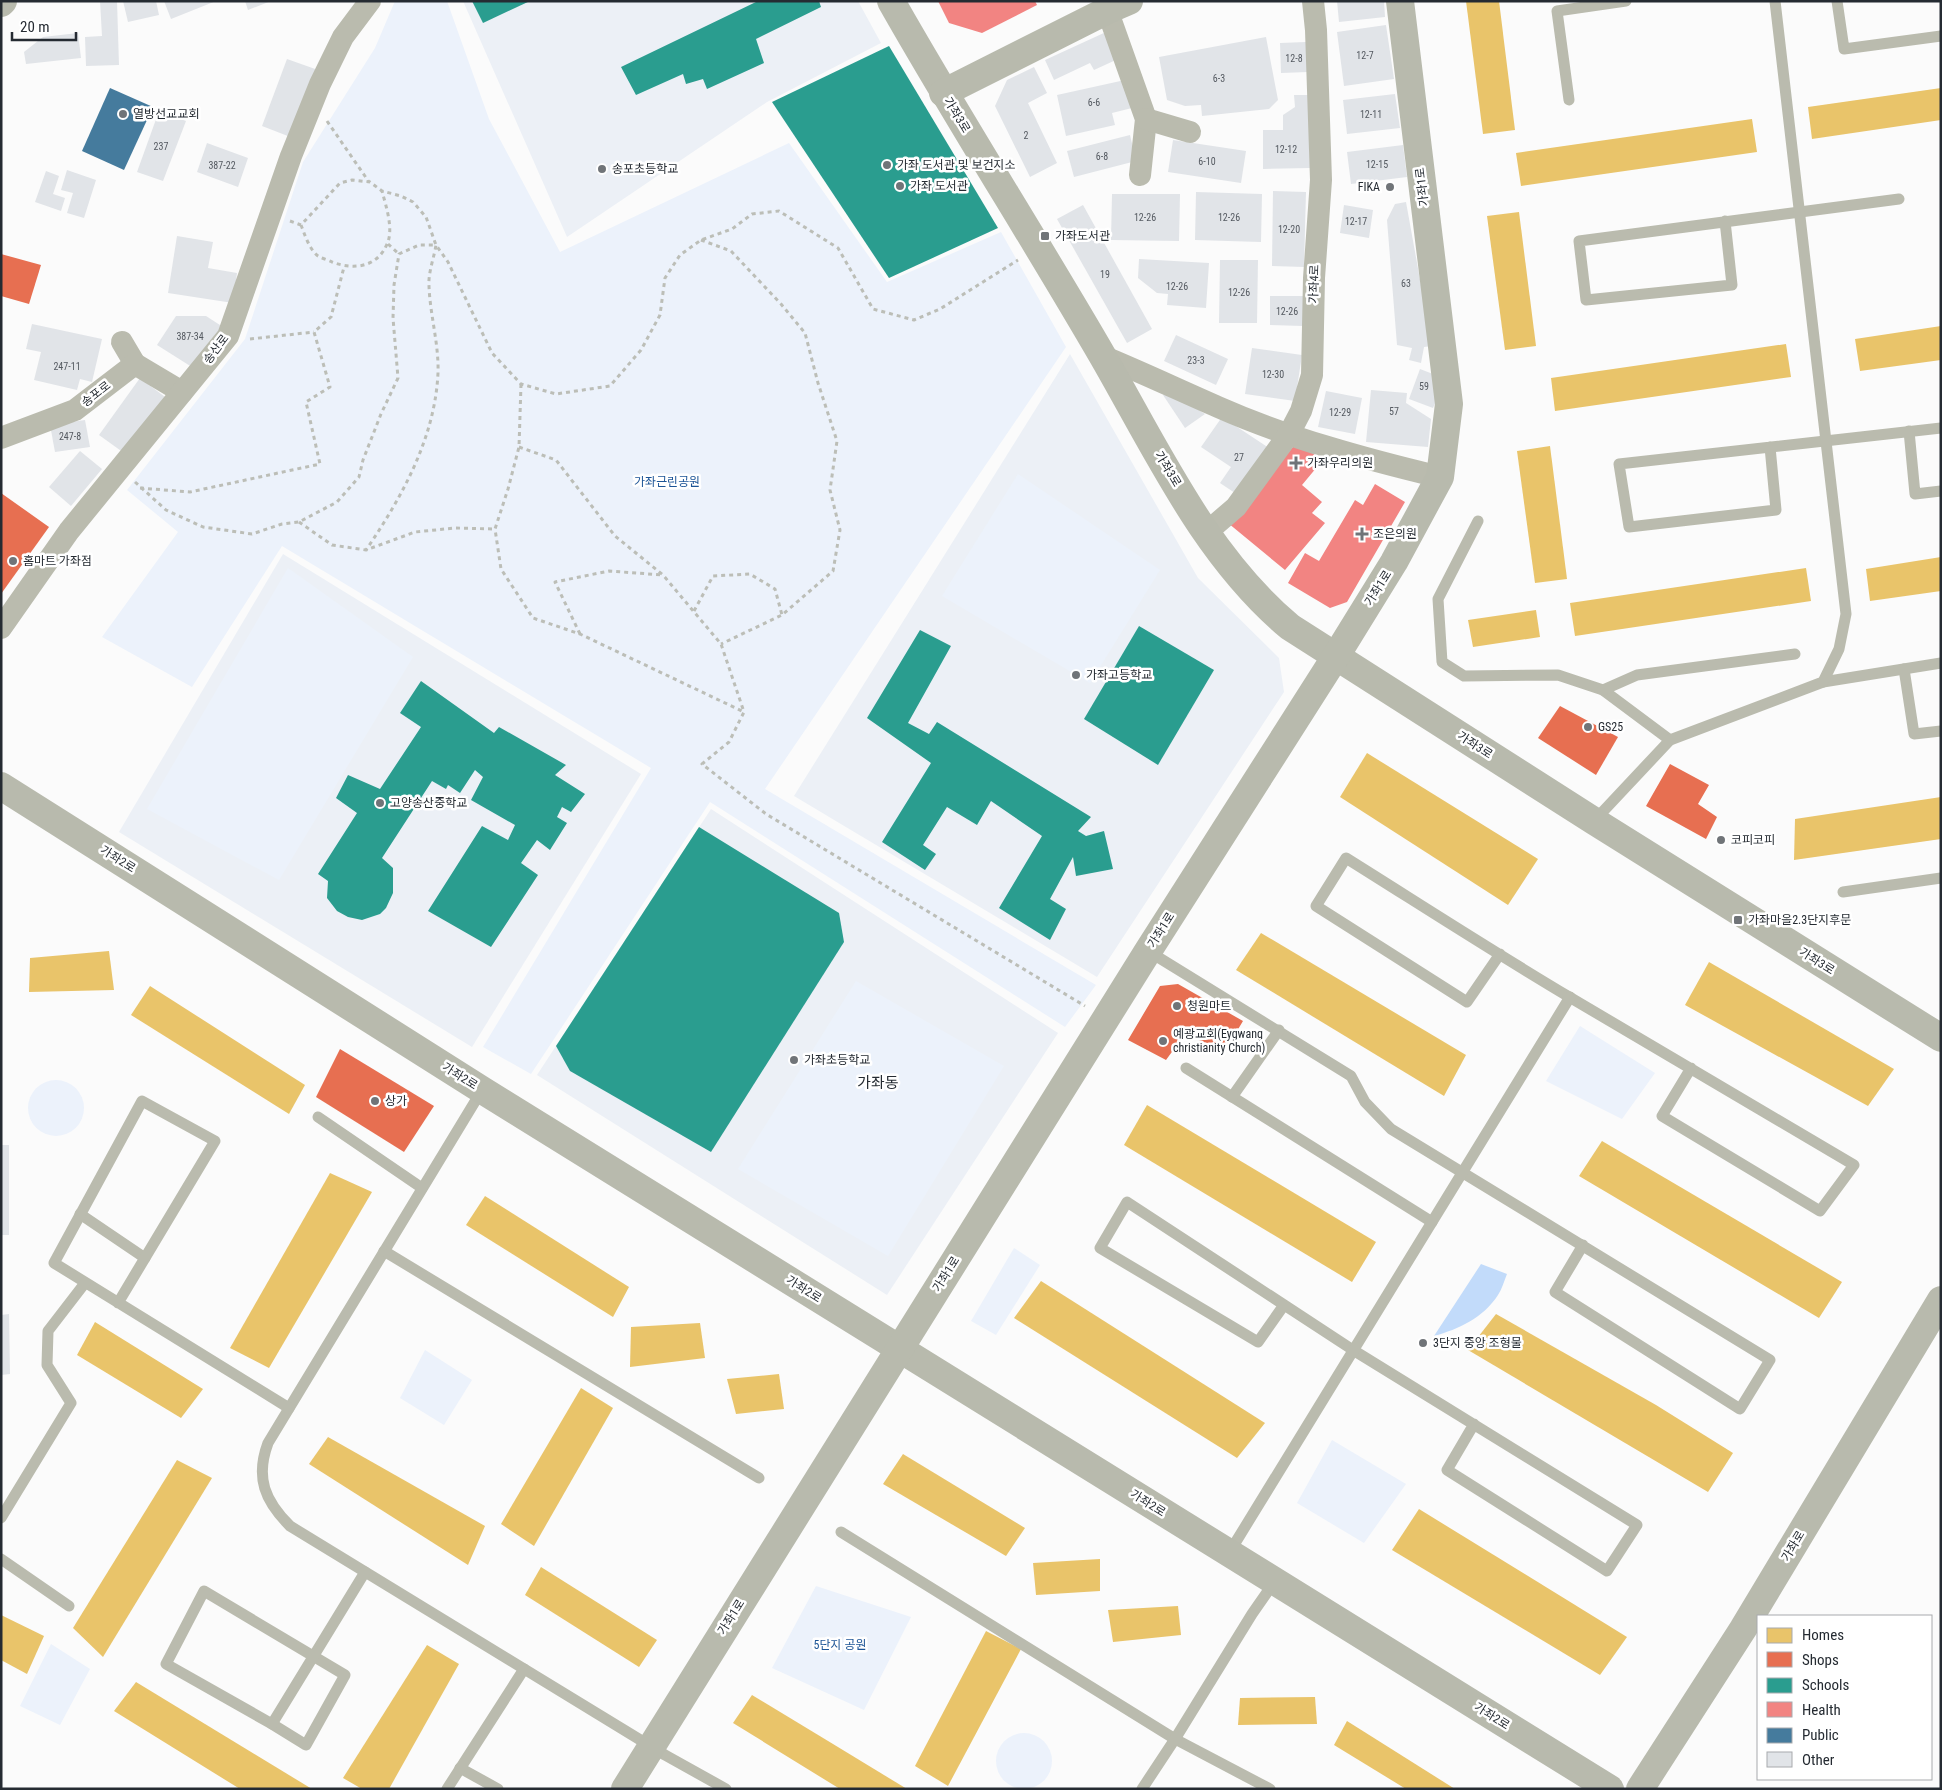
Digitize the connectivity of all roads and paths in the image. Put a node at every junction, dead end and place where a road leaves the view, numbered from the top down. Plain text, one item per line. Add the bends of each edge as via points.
1 (370, 1) edge
2 (891, 1) edge
3 (1313, 1) edge
4 (1400, 1) edge
5 (1626, 1) edge
6 (1775, 1) edge
7 (1837, 1) edge
8 (1114, 4) edge
9 (1941, 36) edge
10 (943, 92) junction
11 (1569, 100) dead end
12 (325, 117) dead end
13 (1146, 119) junction
14 (1190, 132) dead end
15 (1140, 174) dead end
16 (370, 182) junction
17 (382, 191) junction
18 (1899, 199) dead end
19 (1799, 212) junction
20 (288, 221) dead end
21 (1725, 221) junction
22 (302, 225) junction
23 (701, 240) junction
24 (388, 244) junction
25 (436, 245) junction
26 (400, 254) junction
27 (1023, 257) dead end
28 (344, 267) junction
29 (314, 332) junction
30 (245, 340) dead end
31 (122, 342) dead end
32 (1102, 356) junction
33 (135, 364) junction
34 (521, 384) junction
35 (182, 392) junction
36 (1941, 428) edge
37 (1908, 431) junction
38 (1289, 434) junction
39 (1, 438) edge
40 (1826, 440) junction
41 (519, 447) junction
42 (1770, 447) junction
43 (1440, 478) junction
44 (134, 481) dead end
45 (140, 488) junction
46 (1941, 491) edge
47 (1478, 521) dead end
48 (299, 522) junction
49 (495, 529) junction
50 (1206, 532) junction
51 (366, 550) junction
52 (663, 575) junction
53 (694, 611) junction
54 (782, 614) junction
55 (1, 628) edge
56 (580, 634) junction
57 (722, 644) junction
58 (1795, 654) dead end
59 (1336, 656) junction
60 (1941, 663) edge
61 (1904, 669) junction
62 (1823, 682) junction
63 (1603, 690) junction
64 (744, 712) junction
65 (1941, 731) edge
66 (1670, 740) junction
67 (1, 786) edge
68 (1594, 821) junction
69 (1941, 878) edge
70 (1843, 892) dead end
71 (1148, 951) junction
72 (1500, 954) junction
73 (1570, 997) junction
74 (1092, 1009) dead end
75 (1278, 1030) junction
76 (1941, 1038) edge
77 (1186, 1068) dead end
78 (1691, 1068) junction
79 (482, 1090) junction
80 (1232, 1097) junction
81 (318, 1117) dead end
82 (1463, 1171) junction
83 (422, 1188) junction
84 (80, 1214) junction
85 (1432, 1222) junction
86 (1583, 1245) junction
87 (384, 1251) junction
88 (145, 1258) junction
89 (85, 1283) junction
90 (1941, 1300) edge
91 (118, 1303) junction
92 (1284, 1305) junction
93 (900, 1348) junction
94 (1353, 1350) junction
95 (289, 1408) junction
96 (1474, 1424) junction
97 (759, 1478) dead end
98 (1, 1518) edge
99 (841, 1532) dead end
100 (1229, 1552) junction
101 (1, 1560) edge
102 (365, 1572) junction
103 (1274, 1581) junction
104 (69, 1606) dead end
105 (314, 1656) junction
106 (524, 1669) junction
107 (272, 1724) junction
108 (1175, 1739) junction
109 (651, 1746) junction
110 (460, 1768) junction
111 (447, 1789) edge
112 (498, 1789) edge
113 (625, 1789) edge
114 (726, 1789) edge
115 (1142, 1789) edge
116 (1270, 1789) edge
117 (1610, 1789) edge
118 (1640, 1789) edge

1 - 35 street, 송산로 via 343,37 320,84 291,156 228,336
2 - 10 street, 가좌3로
3 - 38 street, 가좌4로 via 1321,180 1312,375 1301,411
4 - 43 street, 가좌1로 via 1449,404
5 - 11 lane via 1557,11
6 - 19 lane
7 - 9 lane via 1844,49
8 - 10 street
8 - 13 street
10 - 32 street, 가좌3로
12 - 16 path
13 - 14 street
13 - 15 street
16 - 17 path
16 - 22 path via 352,180 340,183
17 - 24 path via 389,217
17 - 25 path via 413,202 426,217
18 - 19 lane
19 - 21 lane
19 - 40 lane
20 - 22 path
21 - 21 lane via 1732,285 1586,300 1579,241
22 - 28 path via 306,241 318,256
23 - 27 path via 732,229 752,214 779,211 838,248 873,309 914,320 940,309
23 - 34 path via 680,255 665,278 660,315 641,350 610,386 556,394
23 - 54 path via 731,251 805,334 837,441 830,490 840,530 833,571
24 - 26 path
24 - 28 path via 380,256 364,267
25 - 26 path via 419,244
25 - 34 path via 448,262 492,353
25 - 51 path via 428,284 438,372 432,418 393,510
26 - 48 path via 392,318 398,378 377,423 359,477 338,502
28 - 29 path via 331,317
29 - 30 path
29 - 45 path via 330,386 306,402 320,464 190,492
31 - 33 street
32 - 38 street via 1218,408
32 - 50 street, 가좌3로
33 - 35 street
33 - 39 street, 송포로 via 75,410
34 - 41 path
35 - 55 street, 송산로 via 69,531
36 - 37 lane
37 - 40 lane
37 - 46 lane via 1915,494
38 - 43 street
38 - 50 street, 가좌4로 via 1236,507
40 - 42 lane
40 - 62 lane via 1846,614 1839,649
41 - 49 path
41 - 52 path via 556,460 615,536
42 - 42 lane via 1776,510 1629,527 1619,464
43 - 59 street, 가좌1로 via 1394,562
44 - 45 path
45 - 48 path via 166,510 203,527 252,534
47 - 63 lane via 1438,599 1442,662 1464,676 1558,675
48 - 51 path via 332,546
49 - 51 path via 415,532
49 - 56 path via 502,569 534,618
50 - 59 street, 가좌3로 via 1268,609
52 - 53 path
52 - 56 path via 609,571 555,582
53 - 54 path via 713,576 750,574 775,589
53 - 57 path
54 - 57 path
56 - 64 path
57 - 64 path
58 - 63 lane via 1638,676
59 - 68 street, 가좌3로
59 - 71 street, 가좌1로
60 - 61 lane
61 - 62 lane
61 - 65 lane via 1914,734
62 - 66 lane
63 - 66 lane
64 - 74 path via 730,742 702,764 766,814
66 - 68 lane
67 - 79 street, 가좌2로
68 - 76 street, 가좌3로
69 - 70 lane
71 - 75 lane
71 - 93 street, 가좌1로
72 - 72 lane via 1346,858 1316,906 1467,1002
72 - 73 lane
73 - 78 lane
73 - 82 lane
75 - 80 lane
75 - 82 lane via 1351,1076 1365,1102 1391,1128
77 - 80 lane
78 - 78 lane via 1854,1165 1820,1211 1662,1116
79 - 83 lane
79 - 93 street, 가좌2로
80 - 85 lane
81 - 83 lane
82 - 85 lane
82 - 86 lane
83 - 87 lane
84 - 88 lane
84 - 88 lane via 142,1101 215,1141
84 - 89 lane via 54,1263
85 - 94 lane
86 - 86 lane via 1770,1360 1740,1409 1555,1292
87 - 95 lane
87 - 97 lane
88 - 91 lane
89 - 91 lane
89 - 98 lane via 48,1331 47,1364 71,1402
90 - 118 street, 가좌로 via 1743,1629
91 - 95 lane
92 - 92 lane via 1127,1202 1100,1248 1258,1342
92 - 94 lane
93 - 100 street, 가좌2로
93 - 109 street, 가좌1로
94 - 96 lane
94 - 100 lane
95 - 102 lane via 262,1458 267,1496 290,1526
96 - 96 lane via 1637,1525 1607,1571 1447,1470
99 - 108 lane
100 - 103 street, 가좌2로
101 - 104 lane
102 - 105 lane
102 - 106 lane
103 - 108 lane
103 - 117 street, 가좌2로
105 - 107 lane
105 - 107 lane via 345,1675 306,1745
105 - 107 lane via 204,1591 166,1664
106 - 109 lane
106 - 110 lane
108 - 115 lane
108 - 116 lane
109 - 113 street, 가좌1로
109 - 114 lane
110 - 111 lane
110 - 112 lane

